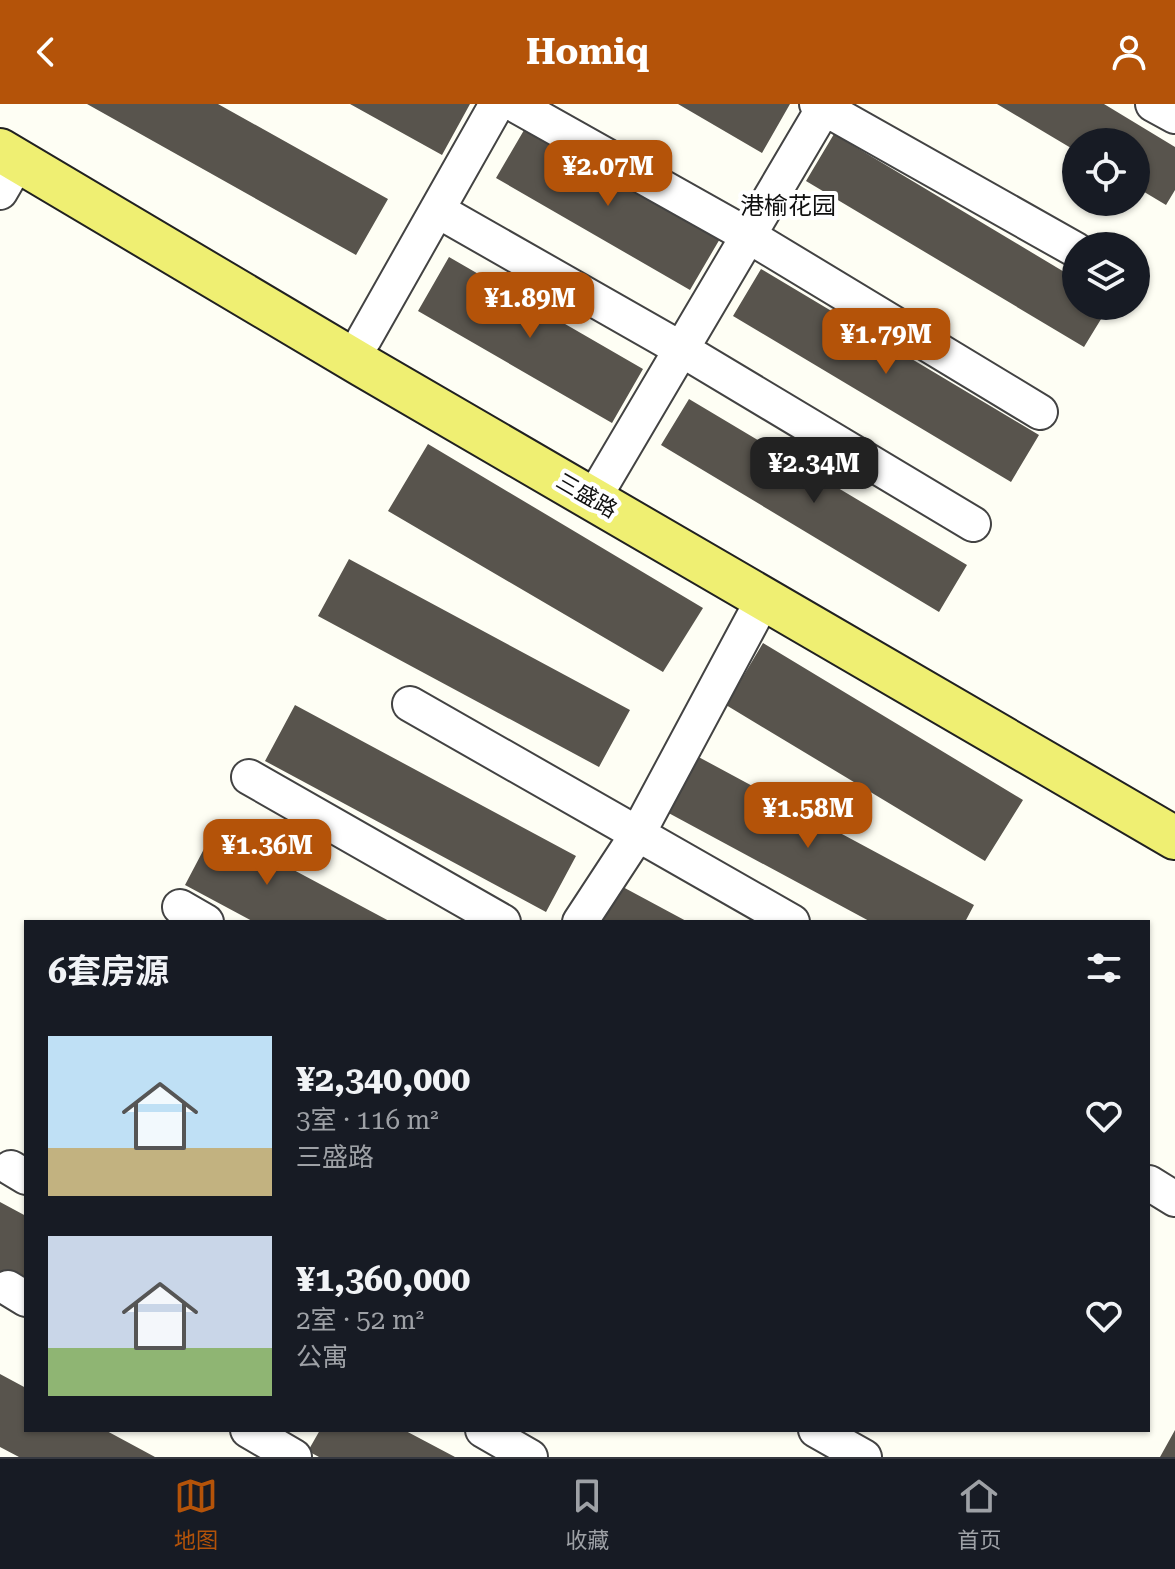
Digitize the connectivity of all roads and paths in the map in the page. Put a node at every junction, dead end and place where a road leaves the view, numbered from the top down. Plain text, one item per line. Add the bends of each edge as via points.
1 (497, 104) edge
2 (514, 104) edge
3 (1153, 104) edge
4 (822, 105) edge
5 (1175, 116) edge
6 (4, 158) edge
7 (437, 210) junction
8 (749, 236) junction
9 (1062, 242) edge
10 (364, 339) junction
11 (681, 349) junction
12 (1040, 412) dead end
13 (603, 482) junction
14 (973, 524) dead end
15 (764, 598) junction
16 (410, 704) dead end
17 (249, 777) dead end
18 (1175, 809) edge
19 (637, 835) junction
20 (1175, 838) edge
21 (499, 920) edge
22 (581, 920) edge
23 (788, 920) edge
24 (1150, 1184) edge
25 (1175, 1199) edge
26 (253, 1432) edge
27 (486, 1432) edge
28 (820, 1432) edge
29 (292, 1449) edge
30 (530, 1457) edge
31 (864, 1457) edge

1 - 7 street
2 - 8 street
3 - 5 street
4 - 8 street
4 - 9 street
6 - 10 main road, 三盛路
6 - 15 main road, 三盛路
7 - 10 street
7 - 11 street
8 - 11 street
8 - 12 street
10 - 13 main road, 三盛路
11 - 13 street
11 - 14 street
13 - 18 main road, 三盛路
15 - 19 street
15 - 20 main road, 三盛路
16 - 19 street
17 - 21 street
19 - 22 street
19 - 23 street
24 - 25 street
26 - 29 street
27 - 30 street
28 - 31 street

